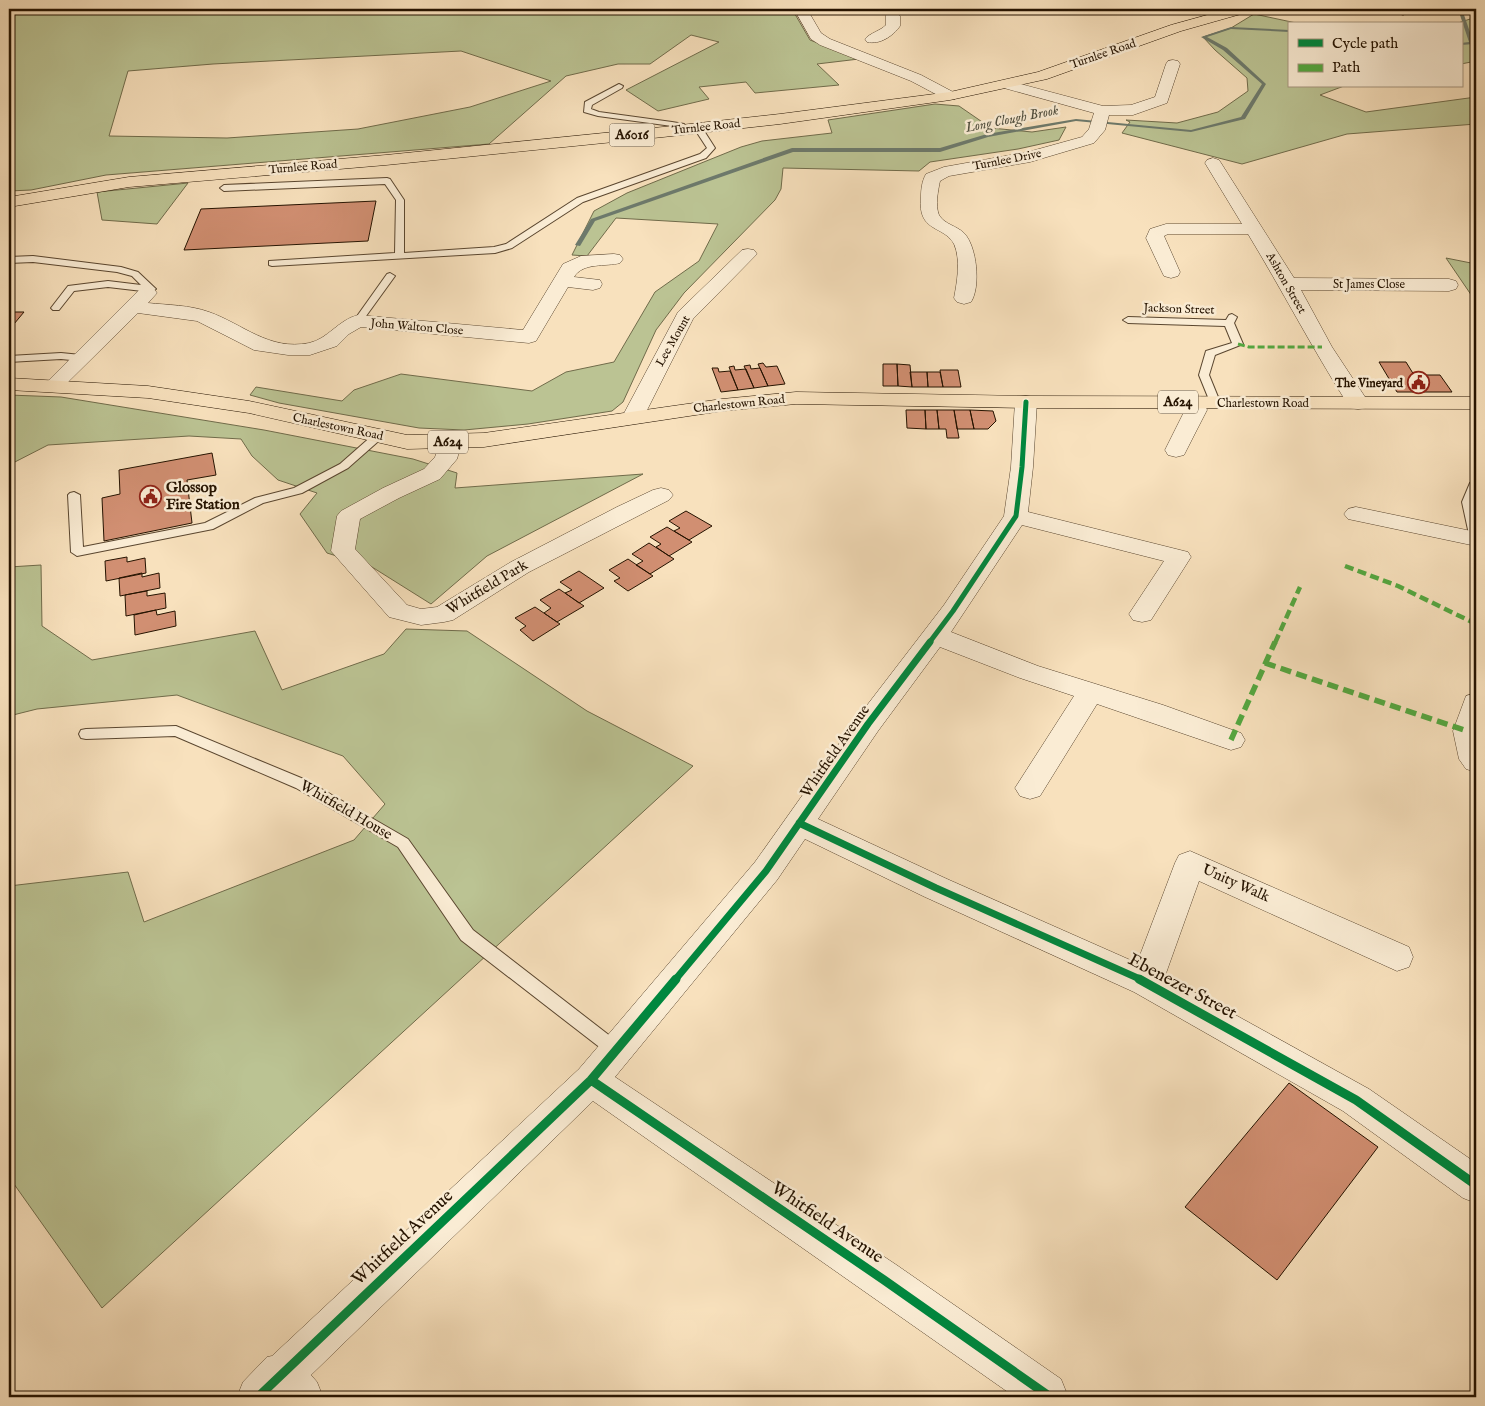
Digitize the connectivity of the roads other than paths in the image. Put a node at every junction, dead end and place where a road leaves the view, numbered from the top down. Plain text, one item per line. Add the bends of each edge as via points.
1 (801, 9) edge
2 (888, 9) edge
3 (1243, 9) edge
4 (872, 39) dead end
5 (1173, 64) dead end
6 (1009, 85) junction
7 (619, 86) dead end
8 (950, 96) junction
9 (1100, 120) junction
10 (692, 129) junction
11 (1213, 163) dead end
12 (224, 188) dead end
13 (9, 202) edge
14 (1254, 230) junction
15 (748, 254) dead end
16 (399, 256) junction
17 (614, 259) dead end
18 (9, 260) edge
19 (272, 264) dead end
20 (1170, 272) dead end
21 (390, 276) dead end
22 (562, 282) junction
23 (593, 284) dead end
24 (1288, 284) junction
25 (1449, 285) dead end
26 (151, 289) junction
27 (964, 298) dead end
28 (136, 307) junction
29 (56, 308) dead end
30 (1128, 320) dead end
31 (358, 321) junction
32 (80, 358) junction
33 (9, 359) edge
34 (54, 385) junction
35 (12, 386) edge
36 (1026, 402) junction
37 (1205, 402) junction
38 (1358, 403) junction
39 (1476, 403) edge
40 (633, 418) junction
41 (378, 436) junction
42 (448, 442) junction
43 (1176, 450) dead end
44 (1476, 483) edge
45 (74, 495) dead end
46 (661, 495) dead end
47 (1356, 514) dead end
48 (1016, 516) junction
49 (1476, 539) edge
50 (1142, 614) dead end
51 (934, 635) junction
52 (1091, 692) junction
53 (1476, 704) edge
54 (86, 734) dead end
55 (1231, 740) dead end
56 (1476, 762) edge
57 (1030, 788) dead end
58 (800, 823) junction
59 (1397, 957) dead end
60 (1146, 982) junction
61 (617, 1051) junction
62 (591, 1080) junction
63 (1476, 1185) edge
64 (281, 1389) edge
65 (1046, 1394) dead end

1 - 8 street via 816,36 825,42 916,78
2 - 4 street via 893,16 893,26 885,34
3 - 6 main road, Turnlee Road / A6016 via 1176,28
5 - 9 street via 1162,100
6 - 8 main road, Turnlee Road / A6016
6 - 9 street
7 - 10 lane via 588,104 587,110
8 - 10 main road, Turnlee Road / A6016
9 - 27 street, Turnlee Drive via 1088,140 1030,157 944,172 932,178 930,212 937,224 959,237 966,254
10 - 13 main road, Turnlee Road / A6016 via 129,182
10 - 16 lane via 711,148 703,156 580,200 509,246 495,250
11 - 14 street, Ashton Street
12 - 16 lane via 387,182 400,200
14 - 20 street via 1166,230 1156,234
14 - 24 street, Ashton Street
15 - 40 street, Lee Mount via 685,316
16 - 19 lane
17 - 22 street, John Walton Close via 581,262 570,268
18 - 26 lane via 33,259 118,269 135,274
21 - 31 lane
22 - 23 street
22 - 31 street, John Walton Close via 529,337
24 - 25 street, St James Close
24 - 38 street, Ashton Street via 1322,347
26 - 28 street
26 - 29 lane via 108,284 71,288
28 - 31 street, John Walton Close via 202,316 261,346 288,349 310,349 330,342
28 - 32 street
30 - 37 lane, Jackson Street via 1230,320 1238,344 1210,353 1204,375
32 - 33 lane
32 - 34 street
34 - 35 main road, Charlestown Road / A624
34 - 41 main road, Charlestown Road / A624 via 148,392 249,407
36 - 37 main road, Charlestown Road / A624
36 - 40 main road, Charlestown Road / A624 via 796,398
36 - 48 street, Whitfield Avenue
37 - 38 main road, Charlestown Road / A624
37 - 43 street via 1196,410
38 - 39 main road, Charlestown Road / A624
40 - 42 main road, Charlestown Road / A624 via 484,440
41 - 42 main road, Charlestown Road / A624 via 407,442
41 - 45 lane via 344,466 298,491 259,500 209,526 77,552
42 - 46 street, Whitfield Park via 446,459 432,474 349,516 343,551 398,611 421,618 444,614 520,567
44 - 49 lane via 1468,502
47 - 49 street
48 - 50 street via 1179,557
48 - 51 street, Whitfield Avenue
51 - 52 street
51 - 58 street, Whitfield Avenue
52 - 55 street
52 - 57 street
53 - 56 street via 1467,731
54 - 61 lane, Whitfield House via 176,731 301,784 403,843 467,935
58 - 60 street, Ebenezer Street
58 - 61 street, Whitfield Avenue via 766,871
59 - 60 street, Unity Walk via 1190,863
60 - 63 street, Ebenezer Street via 1356,1100
61 - 62 street, Whitfield Avenue
62 - 64 street, Whitfield Avenue
62 - 65 street, Whitfield Avenue

